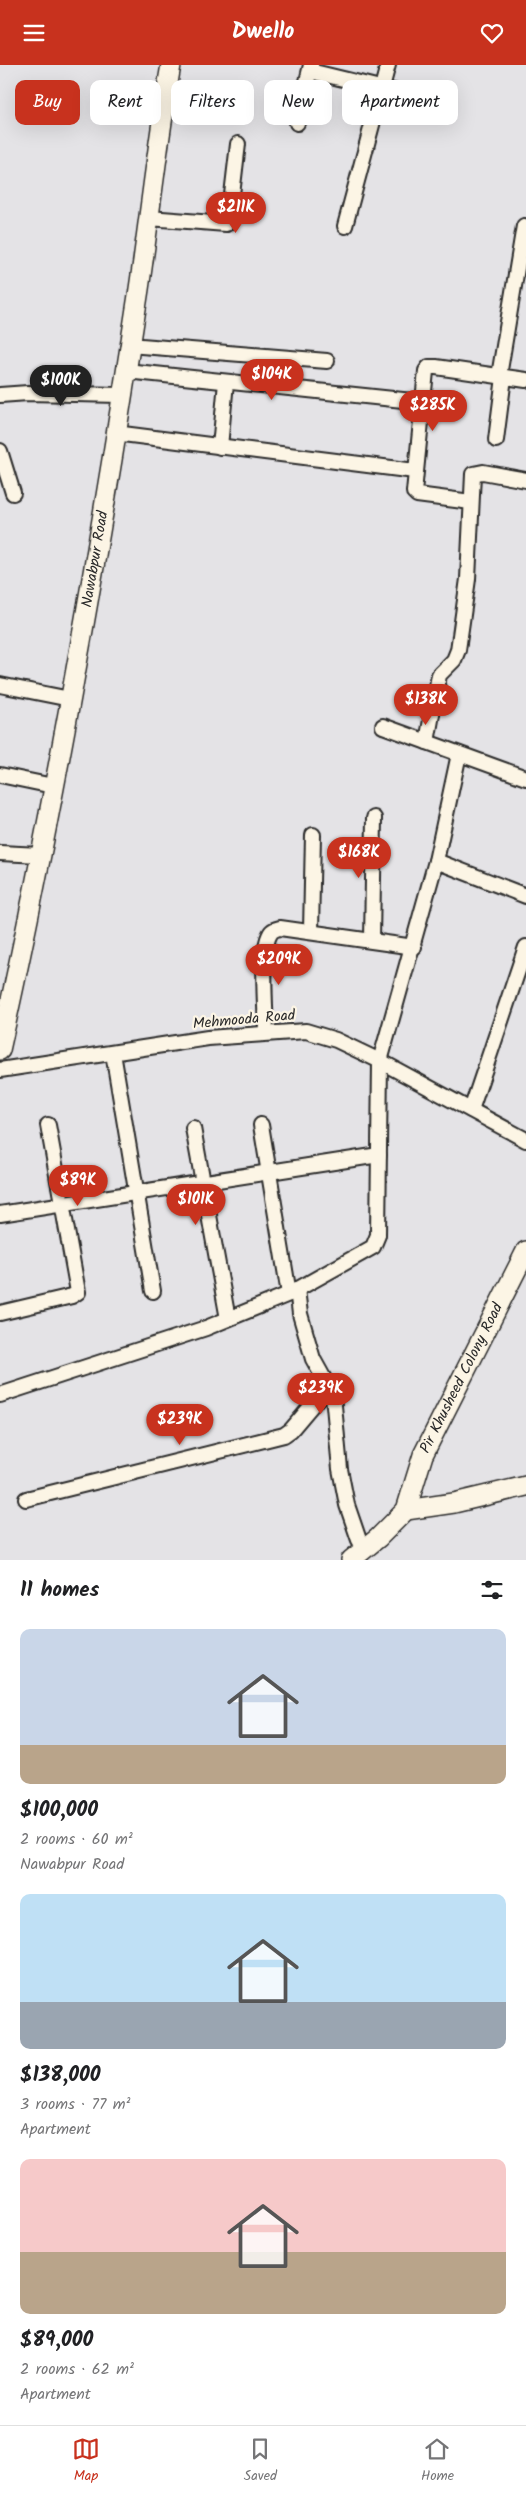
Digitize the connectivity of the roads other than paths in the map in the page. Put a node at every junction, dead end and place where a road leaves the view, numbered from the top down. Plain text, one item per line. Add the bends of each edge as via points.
1 (171, 65) edge
2 (388, 65) edge
3 (310, 68) edge
4 (353, 80) edge
5 (384, 80) edge
6 (372, 125) edge
7 (238, 144) dead end
8 (148, 218) junction
9 (345, 226) dead end
10 (524, 226) dead end
11 (130, 345) junction
12 (327, 361) dead end
13 (126, 371) junction
14 (502, 377) junction
15 (526, 379) edge
16 (226, 382) junction
17 (0, 395) edge
18 (122, 395) junction
19 (422, 402) junction
20 (115, 433) junction
21 (496, 440) dead end
22 (220, 447) junction
23 (0, 451) edge
24 (414, 471) junction
25 (526, 480) edge
26 (13, 493) dead end
27 (471, 502) junction
28 (0, 685) edge
29 (70, 699) junction
30 (383, 726) dead end
31 (427, 742) junction
32 (459, 754) junction
33 (0, 775) edge
34 (526, 778) edge
35 (53, 786) junction
36 (374, 818) dead end
37 (312, 835) dead end
38 (0, 853) edge
39 (40, 855) junction
40 (436, 861) junction
41 (526, 895) edge
42 (311, 931) junction
43 (372, 940) junction
44 (414, 947) junction
45 (526, 947) edge
46 (266, 1033) junction
47 (0, 1050) edge
48 (113, 1053) junction
49 (380, 1061) junction
50 (0, 1070) edge
51 (471, 1110) junction
52 (48, 1125) dead end
53 (261, 1125) dead end
54 (193, 1128) dead end
55 (526, 1140) edge
56 (379, 1155) junction
57 (269, 1173) junction
58 (203, 1183) junction
59 (137, 1193) junction
60 (63, 1205) junction
61 (0, 1215) edge
62 (526, 1251) edge
63 (153, 1291) dead end
64 (293, 1292) junction
65 (0, 1313) edge
66 (228, 1319) junction
67 (329, 1385) junction
68 (0, 1395) edge
69 (526, 1486) edge
70 (26, 1499) dead end
71 (406, 1510) junction
72 (369, 1539) junction
73 (351, 1560) edge

1 - 8 street, Nawabpur Road
2 - 5 street
3 - 4 street
6 - 9 street
7 - 8 street via 226,224
8 - 11 street, Nawabpur Road
10 - 14 street
11 - 12 street
11 - 13 street, Nawabpur Road
13 - 16 street
13 - 18 street, Nawabpur Road
14 - 15 street
14 - 19 street via 429,367
14 - 21 street
16 - 19 street
16 - 22 street
17 - 18 street
18 - 20 street, Nawabpur Road
19 - 24 street
20 - 22 street
20 - 29 street, Nawabpur Road
22 - 24 street
23 - 26 street
24 - 27 street via 413,487 417,495
25 - 27 street via 477,472 472,480
27 - 31 street via 468,579 458,650 454,660 439,675
28 - 29 street
29 - 35 street, Nawabpur Road
30 - 31 street
31 - 32 street
32 - 34 street
32 - 40 street
33 - 35 street
35 - 39 street, Nawabpur Road
36 - 43 street
37 - 42 street
38 - 39 street
39 - 47 street, Nawabpur Road
40 - 41 street
40 - 44 street
42 - 43 street
42 - 46 street via 280,927 269,935 264,973
43 - 44 street
44 - 49 street
45 - 51 street
46 - 48 street, Mehmooda Road via 208,1038
46 - 49 street, Mehmooda Road via 317,1033
48 - 50 street, Mehmooda Road
48 - 59 street
49 - 51 street, Mehmooda Road
49 - 56 street
51 - 55 street, Mehmooda Road
52 - 60 street
53 - 57 street
54 - 58 street
56 - 57 street
56 - 64 street via 378,1235 373,1247
57 - 58 street
57 - 64 street
58 - 59 street
58 - 66 street
59 - 60 street
59 - 63 street
60 - 61 street
60 - 65 street via 78,1292 72,1297
62 - 71 street, Pir Khusheed Colony Road via 423,1455
64 - 66 street
64 - 67 street via 319,1374
66 - 68 street
67 - 70 street via 284,1435
67 - 72 street via 347,1505
69 - 71 street via 454,1503
71 - 72 street
72 - 73 street

